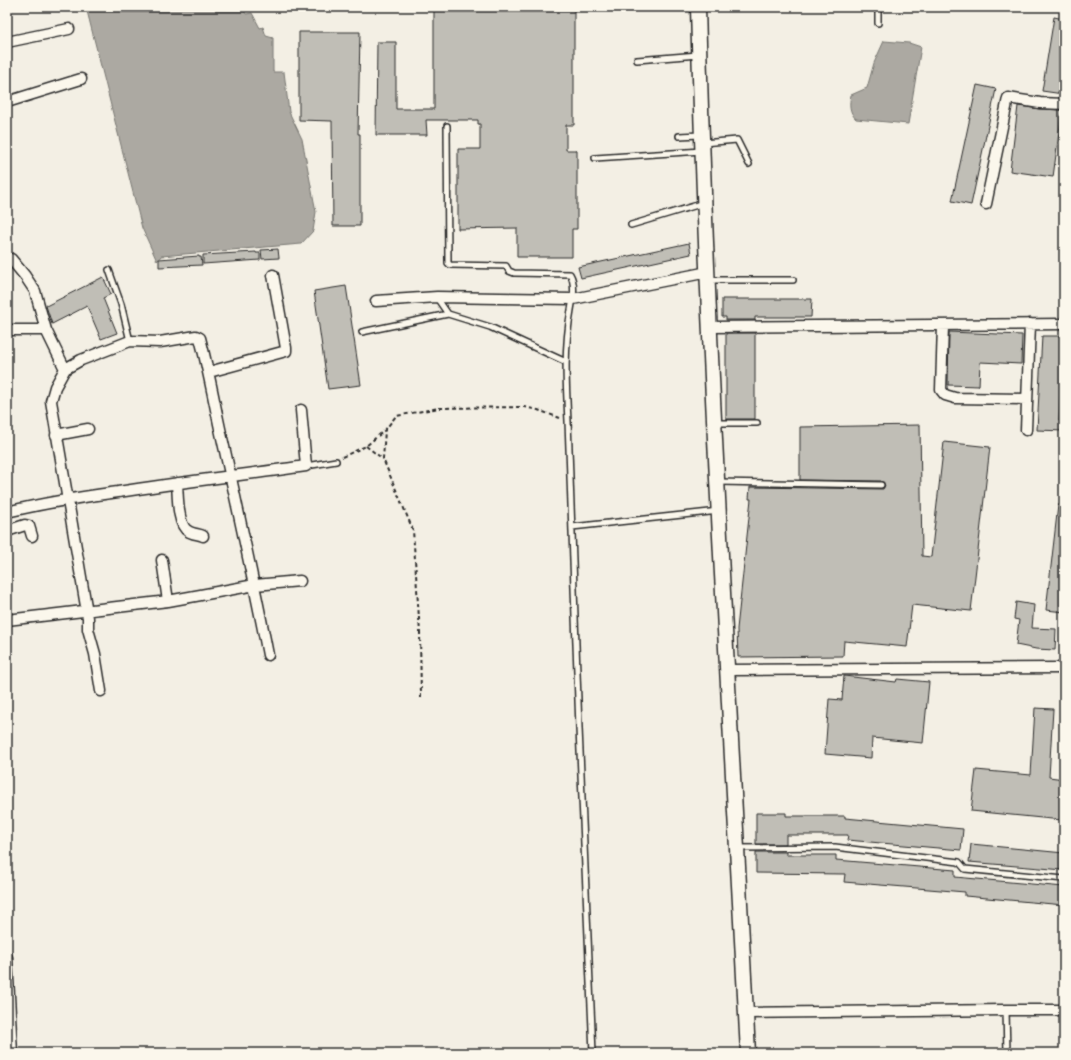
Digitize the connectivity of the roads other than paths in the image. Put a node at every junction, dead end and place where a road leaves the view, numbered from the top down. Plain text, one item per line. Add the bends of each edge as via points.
1 (698, 7) edge
2 (878, 7) edge
3 (878, 23) dead end
4 (68, 30) dead end
5 (7, 42) edge
6 (699, 55) junction
7 (637, 60) dead end
8 (81, 79) dead end
9 (7, 102) edge
10 (1064, 104) edge
11 (447, 126) dead end
12 (679, 136) dead end
13 (702, 143) junction
14 (595, 158) dead end
15 (749, 164) dead end
16 (705, 203) junction
17 (986, 204) dead end
18 (631, 225) dead end
19 (7, 258) edge
20 (109, 270) dead end
21 (273, 275) dead end
22 (708, 276) junction
23 (793, 280) dead end
24 (437, 297) junction
25 (573, 299) junction
26 (376, 302) dead end
27 (448, 314) junction
28 (1030, 324) junction
29 (1064, 324) edge
30 (943, 325) junction
31 (710, 327) junction
32 (7, 330) edge
33 (46, 330) junction
34 (362, 332) dead end
35 (130, 341) junction
36 (566, 362) junction
37 (65, 370) junction
38 (209, 372) junction
39 (1027, 399) junction
40 (301, 410) dead end
41 (715, 423) junction
42 (757, 424) dead end
43 (88, 429) dead end
44 (1026, 430) dead end
45 (56, 435) junction
46 (336, 461) dead end
47 (306, 466) junction
48 (231, 476) junction
49 (718, 482) junction
50 (177, 483) junction
51 (881, 485) dead end
52 (69, 499) junction
53 (720, 511) junction
54 (7, 512) edge
55 (572, 527) junction
56 (7, 531) edge
57 (32, 536) dead end
58 (203, 536) dead end
59 (162, 560) dead end
60 (300, 581) dead end
61 (255, 586) junction
62 (168, 601) junction
63 (86, 610) junction
64 (7, 620) edge
65 (268, 655) dead end
66 (1064, 668) edge
67 (728, 670) junction
68 (101, 692) dead end
69 (737, 848) junction
70 (1064, 879) edge
71 (7, 957) edge
72 (1006, 1010) junction
73 (1064, 1010) edge
74 (746, 1013) junction
75 (8, 1018) edge
76 (12, 1053) edge
77 (593, 1053) edge
78 (748, 1053) edge
79 (1007, 1053) edge

1 - 6 street
2 - 3 lane
4 - 5 street
6 - 7 lane
6 - 13 street
8 - 9 street
10 - 17 street via 1008,98
11 - 25 lane via 448,263 506,266 514,273 570,274 573,282
12 - 13 lane
13 - 14 lane
13 - 15 lane via 737,140
13 - 16 street
16 - 18 lane
16 - 22 street
19 - 33 street via 11,259 35,291
20 - 35 lane
21 - 38 street via 286,351
22 - 23 lane
22 - 25 street
22 - 31 street
24 - 25 street
24 - 26 street
24 - 27 lane
25 - 36 lane
27 - 34 lane
27 - 36 lane via 490,327
28 - 29 street
28 - 30 street
28 - 39 street
30 - 31 street
30 - 39 street via 941,390 945,395 955,398
31 - 41 street
32 - 33 street
33 - 37 street
35 - 37 street via 81,360
35 - 38 street via 160,342 196,336 200,338
36 - 55 lane
37 - 45 street via 55,387 51,401
38 - 48 street
39 - 44 street
40 - 47 street
41 - 42 lane
41 - 49 street
43 - 45 street
45 - 52 street
46 - 47 lane
47 - 48 street
48 - 50 street
48 - 61 street
49 - 51 lane
49 - 53 street
50 - 52 street
50 - 58 street via 183,527
52 - 54 street
52 - 63 street
53 - 55 lane
53 - 67 street
55 - 77 lane
56 - 57 street via 25,525 29,526
59 - 62 street
60 - 61 street
61 - 62 street
61 - 65 street
62 - 63 street
63 - 64 street
63 - 68 street
66 - 67 street
67 - 69 street
69 - 70 lane via 835,847 959,862 965,869
69 - 74 street
71 - 75 street
72 - 73 street
72 - 74 street
72 - 79 lane
74 - 78 street
75 - 76 street

